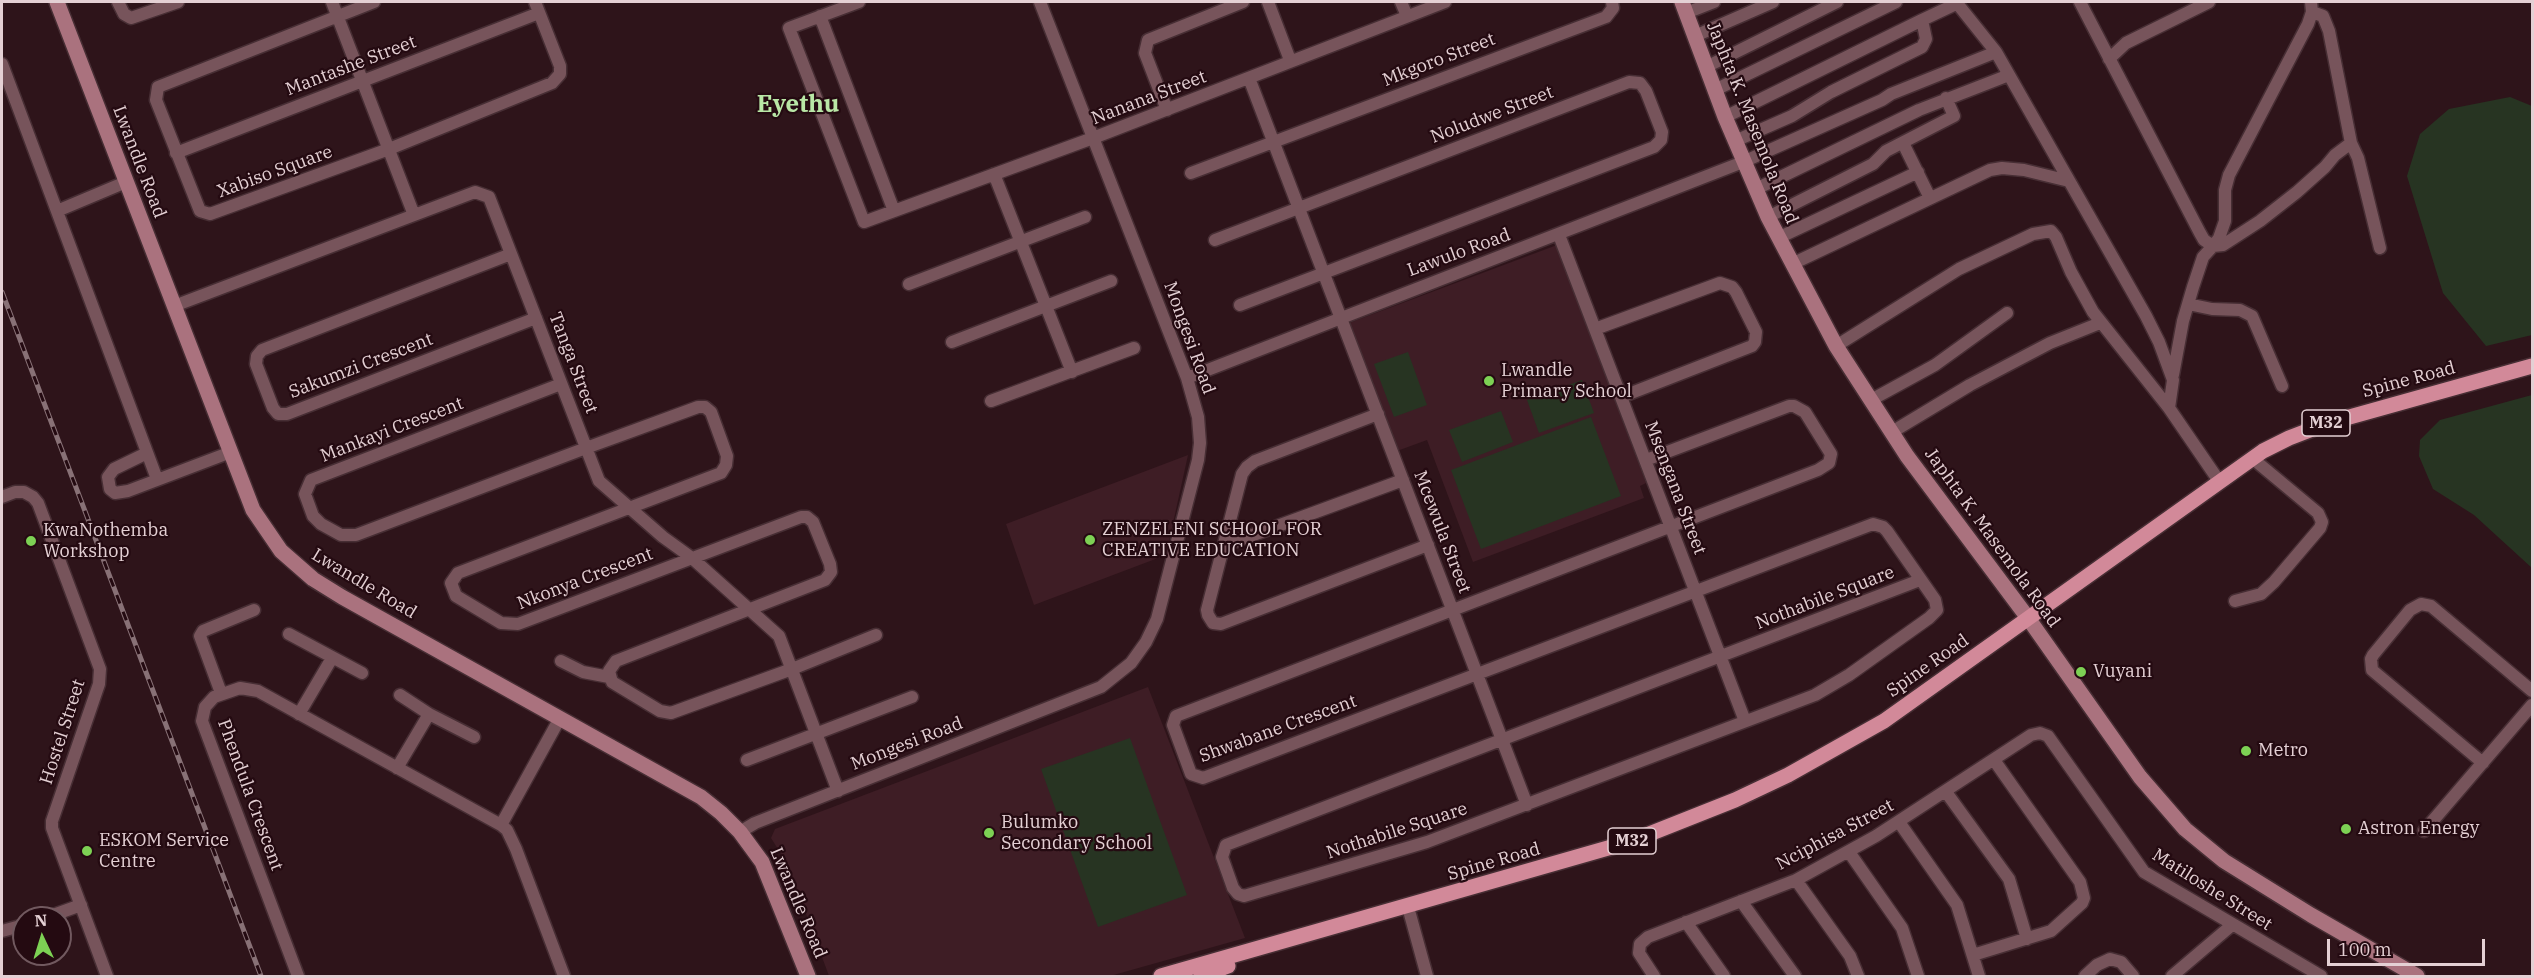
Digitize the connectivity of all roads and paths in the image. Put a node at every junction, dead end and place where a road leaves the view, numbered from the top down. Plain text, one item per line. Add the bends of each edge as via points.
1 (57, 2) edge
2 (118, 2) edge
3 (178, 2) edge
4 (332, 2) edge
5 (374, 2) edge
6 (859, 2) edge
7 (1040, 2) edge
8 (1244, 2) edge
9 (1268, 2) edge
10 (1401, 2) edge
11 (1445, 2) edge
12 (1714, 2) edge
13 (1773, 2) edge
14 (1837, 2) edge
15 (1896, 2) edge
16 (1957, 2) edge
17 (2080, 2) edge
18 (2209, 2) edge
19 (1612, 5) edge
20 (537, 7) edge
21 (1684, 7) edge
22 (2311, 7) edge
23 (337, 15) junction
24 (820, 16) junction
25 (1407, 16) junction
26 (1922, 20) junction
27 (1695, 36) junction
28 (1996, 52) junction
29 (2109, 58) junction
30 (1290, 60) junction
31 (2, 64) edge
32 (1706, 68) junction
33 (2009, 75) junction
34 (1249, 78) junction
35 (362, 80) junction
36 (1714, 90) junction
37 (1946, 99) junction
38 (1167, 110) junction
39 (1725, 117) junction
40 (1093, 138) junction
41 (1735, 141) junction
42 (1274, 142) junction
43 (1903, 143) junction
44 (2351, 143) junction
45 (388, 149) junction
46 (176, 153) junction
47 (1743, 162) junction
48 (1918, 172) junction
49 (1191, 173) dead end
50 (994, 174) junction
51 (2068, 181) junction
52 (126, 182) junction
53 (1756, 189) junction
54 (1930, 198) junction
55 (1299, 208) junction
56 (57, 211) junction
57 (894, 211) junction
58 (414, 215) junction
59 (1084, 217) dead end
60 (1768, 217) junction
61 (1559, 235) junction
62 (1778, 238) junction
63 (1215, 240) dead end
64 (1020, 242) junction
65 (2213, 246) junction
66 (2380, 248) dead end
67 (512, 254) junction
68 (1792, 264) junction
69 (1324, 273) junction
70 (1111, 281) dead end
71 (909, 284) dead end
72 (2188, 304) junction
73 (1240, 305) dead end
74 (174, 306) junction
75 (1046, 306) junction
76 (2007, 314) dead end
77 (1341, 317) junction
78 (536, 318) junction
79 (2100, 323) junction
80 (1595, 329) junction
81 (952, 342) dead end
82 (1836, 346) junction
83 (1134, 348) dead end
84 (2532, 366) edge
85 (1072, 372) junction
86 (1187, 378) junction
87 (2173, 380) junction
88 (561, 384) junction
89 (2282, 386) dead end
90 (1621, 397) junction
91 (1871, 400) junction
92 (991, 402) dead end
93 (2169, 408) junction
94 (1378, 414) junction
95 (1892, 432) junction
96 (586, 448) junction
97 (231, 452) junction
98 (147, 453) junction
99 (2252, 458) junction
100 (1646, 460) junction
101 (157, 479) junction
102 (1403, 480) junction
103 (2219, 481) junction
104 (3, 491) edge
105 (630, 506) junction
106 (1670, 526) junction
107 (1428, 545) junction
108 (1223, 546) junction
109 (692, 558) junction
110 (1920, 580) junction
111 (1695, 592) junction
112 (2235, 601) dead end
113 (750, 609) junction
114 (254, 610) dead end
115 (1452, 610) junction
116 (2028, 618) junction
117 (289, 634) dead end
118 (876, 635) dead end
119 (1720, 657) junction
120 (332, 658) junction
121 (561, 661) dead end
122 (792, 669) junction
123 (362, 673) dead end
124 (1477, 674) junction
125 (609, 677) junction
126 (2532, 690) edge
127 (220, 693) junction
128 (400, 695) dead end
129 (912, 697) dead end
130 (2532, 705) edge
131 (299, 714) junction
132 (429, 714) junction
133 (560, 718) junction
134 (1744, 721) junction
135 (816, 734) junction
136 (2035, 734) joint
137 (474, 737) dead end
138 (1502, 740) junction
139 (747, 760) dead end
140 (1994, 760) junction
141 (2483, 763) junction
142 (397, 768) junction
143 (838, 790) junction
144 (1946, 792) junction
145 (1527, 804) junction
146 (1899, 822) junction
147 (501, 825) junction
148 (2424, 831) dead end
149 (740, 832) junction
150 (1849, 852) junction
151 (1796, 880) junction
152 (1741, 901) junction
153 (81, 905) junction
154 (72, 908) edge
155 (1408, 908) junction
156 (1686, 922) junction
157 (2232, 925) junction
158 (1312, 934) junction
159 (2027, 939) junction
160 (1973, 955) junction
161 (107, 976) edge
162 (298, 976) edge
163 (564, 976) edge
164 (808, 976) edge
165 (1161, 976) edge
166 (1201, 976) edge
167 (1427, 976) edge
168 (1654, 976) edge
169 (1724, 976) edge
170 (1795, 976) edge
171 (1858, 976) edge
172 (1918, 976) edge
173 (1979, 976) edge
174 (2085, 976) edge
175 (2133, 976) edge
176 (2172, 976) edge
177 (2321, 976) edge
178 (2417, 976) edge

1 - 52 street, Lwandle Road
2 - 3 street via 131,18
4 - 23 street
5 - 23 street, Xabiso Square
6 - 24 street
7 - 40 street, Mongesi Road
8 - 38 street via 1148,40 1145,52
9 - 30 street
10 - 25 street
11 - 25 street, Nanana Street
12 - 21 street
13 - 27 street
14 - 32 street
15 - 36 street
16 - 26 street
16 - 28 street
17 - 29 street
18 - 29 street via 2126,43
19 - 42 street, Mkgoro Street via 1606,17
20 - 35 street, Mantashe Street
20 - 45 street, Xabiso Square via 560,66 560,74 552,83
21 - 27 street, Japhta K. Masemola Road
22 - 44 street via 2323,16 2329,32
22 - 65 street via 2308,24 2235,160 2226,190 2222,233
23 - 35 street
23 - 46 street, Xabiso Square via 160,85 156,100
24 - 57 street
24 - 57 street, Nanana Street via 789,28 864,222
25 - 30 street, Nanana Street
26 - 39 street
26 - 41 street via 1926,39 1922,47 1792,116
27 - 32 street, Japhta K. Masemola Road
28 - 33 street
28 - 47 street, Lawulo Road via 1891,94
29 - 65 street via 2200,233
30 - 34 street, Nanana Street
31 - 56 street
32 - 36 street, Japhta K. Masemola Road
33 - 37 street
33 - 51 street
34 - 38 street, Nanana Street
34 - 42 street, Mcewula Street
35 - 45 street
35 - 46 street, Mantashe Street
36 - 39 street, Japhta K. Masemola Road
37 - 43 street via 1954,116
37 - 53 street
38 - 40 street, Nanana Street
39 - 41 street, Japhta K. Masemola Road
40 - 50 street, Nanana Street
40 - 86 street, Mongesi Road
41 - 47 street, Japhta K. Masemola Road
42 - 49 street
42 - 55 street, Mcewula Street
43 - 48 street
43 - 60 street via 1886,151 1873,164
44 - 65 street via 2260,221 2223,245
44 - 66 street
45 - 46 street, Xabiso Square via 208,214 197,208
45 - 58 street
47 - 53 street, Japhta K. Masemola Road
47 - 61 street, Lawulo Road
48 - 54 street
48 - 62 street
50 - 57 street, Nanana Street
50 - 64 street
51 - 54 street via 2002,168 1979,174
51 - 87 street via 2150,324
52 - 56 street
52 - 74 street, Lwandle Road
53 - 60 street, Japhta K. Masemola Road
54 - 68 street
55 - 63 street
55 - 69 street, Mcewula Street
55 - 69 street, Noludwe Street via 1632,81 1647,91 1662,132 1654,147
56 - 98 street
58 - 67 street, Tanga Street via 475,192 484,193 490,198
58 - 74 street, Tanga Street
59 - 64 street
60 - 62 street, Japhta K. Masemola Road
61 - 77 street, Lawulo Road
61 - 80 street, Msengana Street
62 - 68 street, Japhta K. Masemola Road
64 - 71 street
64 - 75 street
65 - 72 street via 2201,262
67 - 78 street, Tanga Street
67 - 78 street, Sakumzi Crescent via 262,350 256,364 260,375 273,408 278,414 287,414
68 - 82 street, Japhta K. Masemola Road
69 - 73 street
69 - 77 street, Mcewula Street
70 - 75 street
72 - 87 street
72 - 89 street via 2240,310 2252,316
74 - 97 street, Lwandle Road
75 - 81 street
75 - 85 street
76 - 91 street via 1935,365
77 - 86 street, Lawulo Road
77 - 94 street, Mcewula Street
78 - 88 street, Tanga Street
79 - 82 street via 2074,279 2054,233 2047,230 1959,269
79 - 93 street
79 - 95 street via 2041,347
80 - 90 street, Msengana Street
80 - 90 street via 1720,283 1736,292 1756,332 1752,346
82 - 91 street, Japhta K. Masemola Road
83 - 85 street
84 - 99 main road, Spine Road / M32 via 2328,423
85 - 92 street
86 - 143 street, Mongesi Road via 1199,426 1198,460 1157,619 1131,663 1101,687
87 - 93 street
88 - 96 street, Tanga Street
88 - 96 street, Mankayi Crescent via 311,480 305,494 313,516 341,535 356,535
90 - 100 street, Msengana Street
91 - 95 street, Japhta K. Masemola Road
93 - 103 street
94 - 102 street, Mcewula Street
94 - 108 street via 1247,466
95 - 116 street, Japhta K. Masemola Road
96 - 105 street, Tanga Street via 599,481
96 - 105 street, Mankayi Crescent via 699,407 711,412 727,456 721,473
97 - 101 street
97 - 133 street, Lwandle Road via 262,525 280,550 313,579
98 - 101 street
98 - 101 street via 114,469 108,484 115,493 121,493
99 - 103 main road, Spine Road / M32
99 - 112 street via 2318,513 2322,522 2261,594
100 - 106 street, Msengana Street
100 - 106 street, Shwabane Crescent via 1789,406 1805,412 1829,448 1829,463 1818,470
102 - 107 street, Mcewula Street
102 - 108 street
103 - 116 main road, Spine Road / M32
104 - 153 street, Hostel Street via 24,492 38,503 100,669 99,684 52,821
105 - 109 street, Tanga Street
105 - 109 street, Nkonya Crescent via 458,573 451,584 453,592 501,623 512,625
106 - 111 street, Msengana Street
106 - 115 street, Shwabane Crescent
107 - 108 street via 1221,624 1213,623 1208,610
107 - 115 street, Mcewula Street
109 - 113 street, Tanga Street
109 - 113 street via 796,518 807,517 813,522 831,573 822,582
110 - 111 street, Shwabane Crescent via 1883,526 1873,524
110 - 119 street, Nothabile Square
110 - 134 street, Nothabile Square via 1937,606 1929,618 1828,688
111 - 119 street, Msengana Street
111 - 124 street, Shwabane Crescent
113 - 122 street, Tanga Street via 779,636
113 - 125 street via 616,661
114 - 127 street via 203,631 200,636
115 - 124 street, Mcewula Street
115 - 124 street, Shwabane Crescent via 1176,716 1173,725 1191,774 1203,778
116 - 155 main road, Spine Road / M32 via 1884,721 1735,800 1629,842
116 - 178 street, Japhta K. Masemola Road via 2140,777 2194,838 2243,874
117 - 120 street
118 - 122 street
119 - 134 street, Msengana Street
119 - 138 street, Nothabile Square
120 - 123 street
120 - 131 street
121 - 125 street via 583,672
122 - 125 street via 671,713 660,711 614,685
122 - 135 street, Tanga Street
124 - 138 street, Mcewula Street
126 - 141 street via 2426,604 2410,610 2373,655 2372,670
127 - 131 street, Phendula Crescent via 253,688
127 - 162 street, Phendula Crescent via 205,707 203,729
128 - 132 street
129 - 135 street
130 - 141 street
131 - 142 street, Phendula Crescent
132 - 137 street
132 - 142 street
133 - 147 street
133 - 149 street, Lwandle Road via 701,797
134 - 145 street, Nothabile Square
135 - 139 street
135 - 143 street, Tanga Street
136 - 140 street, Nciphisa Street
136 - 157 street, Matiloshe Street via 2048,736 2144,872
138 - 145 street, Mcewula Street
138 - 145 street, Nothabile Square via 1226,845 1221,857 1233,888 1244,896 1394,853
140 - 144 street, Nciphisa Street
140 - 159 street via 2084,893 2082,903 2051,931
141 - 148 street
142 - 147 street, Phendula Crescent
143 - 149 street, Mongesi Road
144 - 146 street, Nciphisa Street
144 - 159 street via 2009,879
146 - 150 street, Nciphisa Street
146 - 160 street via 1957,905
147 - 163 street, Phendula Crescent via 516,849
149 - 164 street, Lwandle Road via 762,862
150 - 151 street, Nciphisa Street
150 - 172 street via 1902,928
151 - 152 street, Nciphisa Street
151 - 171 street via 1850,956
152 - 156 street, Nciphisa Street
152 - 170 street
153 - 154 street
153 - 161 street, Hostel Street
155 - 158 main road, Spine Road / M32
155 - 167 street
156 - 168 street, Nciphisa Street via 1640,944 1640,956
156 - 169 street
157 - 176 street
157 - 177 street, Matiloshe Street
158 - 165 main road, Spine Road / M32
158 - 166 main road, Spine Road / M32
159 - 160 street
160 - 173 street
174 - 175 street via 2110,959 2121,962

